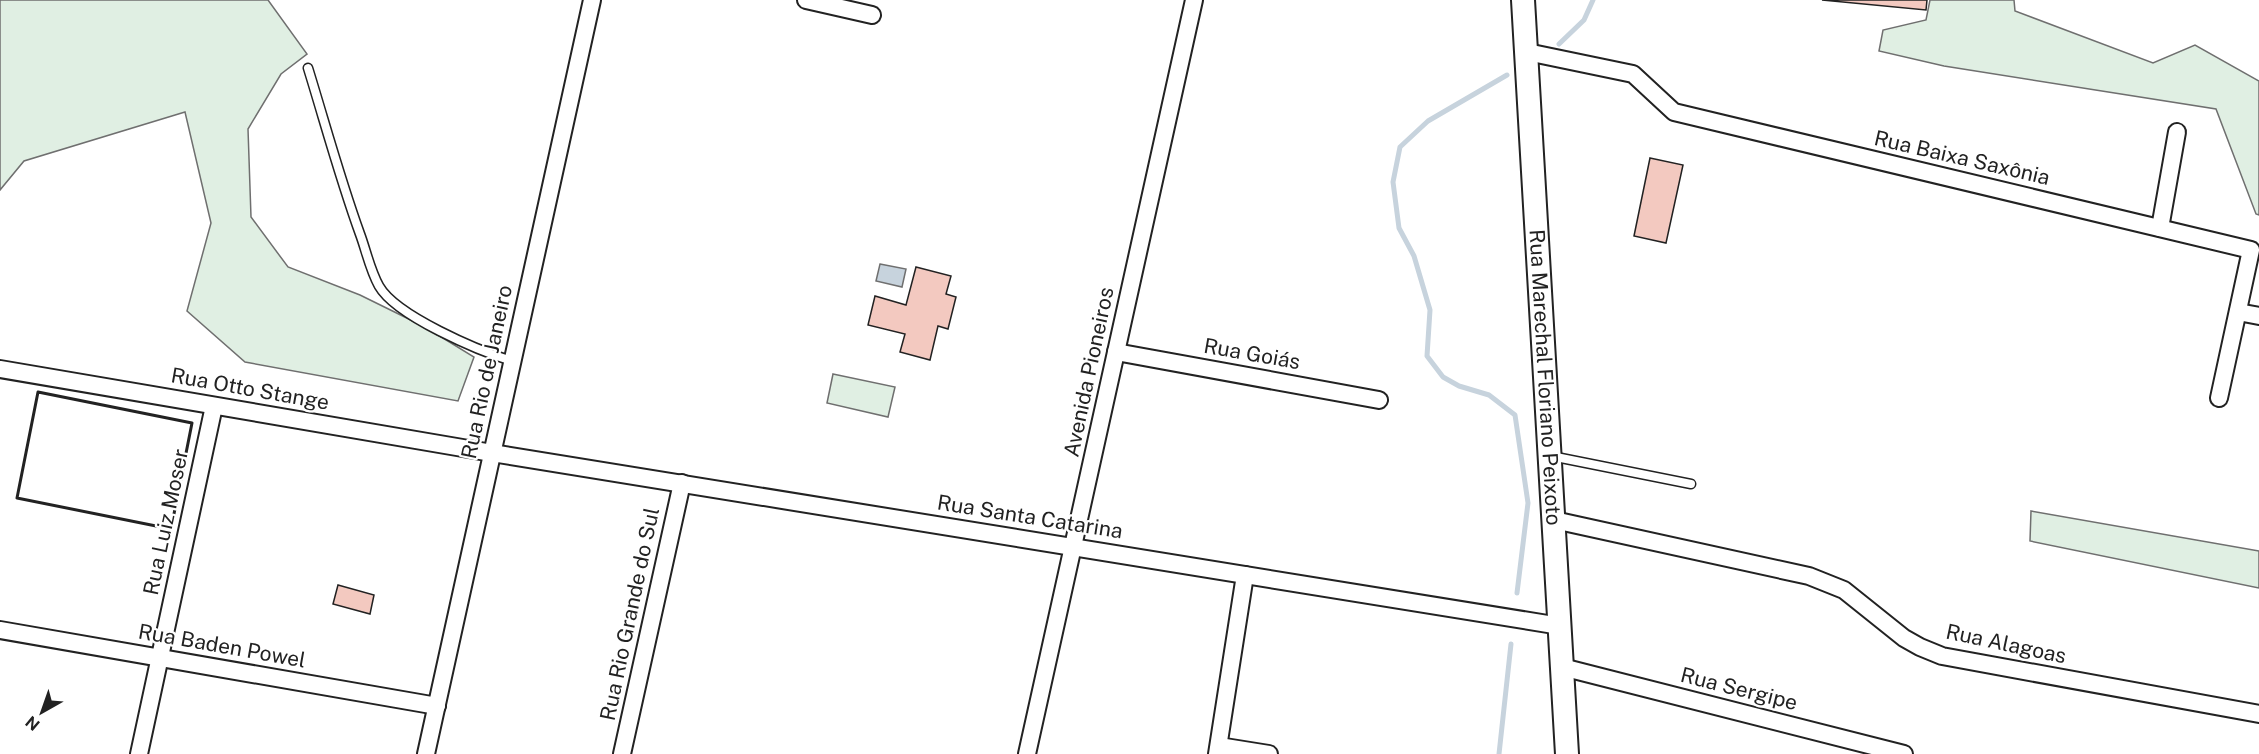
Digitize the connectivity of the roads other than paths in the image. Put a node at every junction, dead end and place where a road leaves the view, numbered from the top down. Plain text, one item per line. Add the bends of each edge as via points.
1 (592, 0) edge
2 (806, 0) edge
3 (1194, 0) edge
4 (1523, 0) edge
5 (872, 15) dead end
6 (1527, 52) junction
7 (308, 68) dead end
8 (2177, 132) dead end
9 (2160, 228) junction
10 (2238, 312) junction
11 (2259, 316) edge
12 (1116, 352) junction
13 (513, 361) junction
14 (0, 369) edge
15 (2219, 398) dead end
16 (1379, 400) dead end
17 (214, 406) junction
18 (492, 453) junction
19 (1551, 456) junction
20 (682, 483) junction
21 (1691, 484) dead end
22 (1554, 520) junction
23 (1073, 547) junction
24 (1245, 575) junction
25 (1560, 626) junction
26 (0, 630) edge
27 (160, 658) junction
28 (1562, 667) junction
29 (437, 706) junction
30 (2259, 714) edge
31 (1218, 750) edge
32 (139, 754) edge
33 (426, 754) edge
34 (622, 754) edge
35 (1027, 754) edge
36 (1269, 754) edge
37 (1567, 754) edge
38 (1905, 754) edge

1 - 13 street, Rua Rio de Janeiro
2 - 5 street
3 - 12 street, Avenida Pioneiros
4 - 6 main road, Rua Marechal Floriano Peixoto
6 - 9 street, Rua Baixa Saxônia via 1633,74 1674,112
6 - 19 main road, Rua Marechal Floriano Peixoto
7 - 13 lane via 379,286 400,309 497,357
8 - 9 street
9 - 10 street, Rua Baixa Saxônia via 2251,250
10 - 11 street
10 - 15 street, Rua Baixa Saxônia
12 - 16 street, Rua Goiás
12 - 23 street, Avenida Pioneiros
13 - 18 street, Rua Rio de Janeiro
14 - 17 street, Rua Otto Stange
17 - 18 street, Rua Otto Stange
17 - 27 street, Rua Luiz Moser
18 - 20 street, Rua Santa Catarina
18 - 29 street, Rua Rio de Janeiro
19 - 21 lane
19 - 22 main road, Rua Marechal Floriano Peixoto
20 - 23 street, Rua Santa Catarina
20 - 34 street, Rua Rio Grande do Sul
22 - 25 main road, Rua Marechal Floriano Peixoto
22 - 30 street, Rua Alagoas via 1828,582 1844,590 1904,638 1942,656
23 - 24 street, Rua Santa Catarina
23 - 35 street, Avenida Pioneiros
24 - 25 street, Rua Santa Catarina
24 - 31 street
25 - 28 main road, Rua Marechal Floriano Peixoto
26 - 27 street, Rua Baden Powel
27 - 29 street, Rua Baden Powel
27 - 32 street, Rua Luiz Moser
28 - 37 main road, Rua Marechal Floriano Peixoto
28 - 38 street, Rua Sergipe
29 - 33 street, Rua Rio de Janeiro
31 - 36 street

